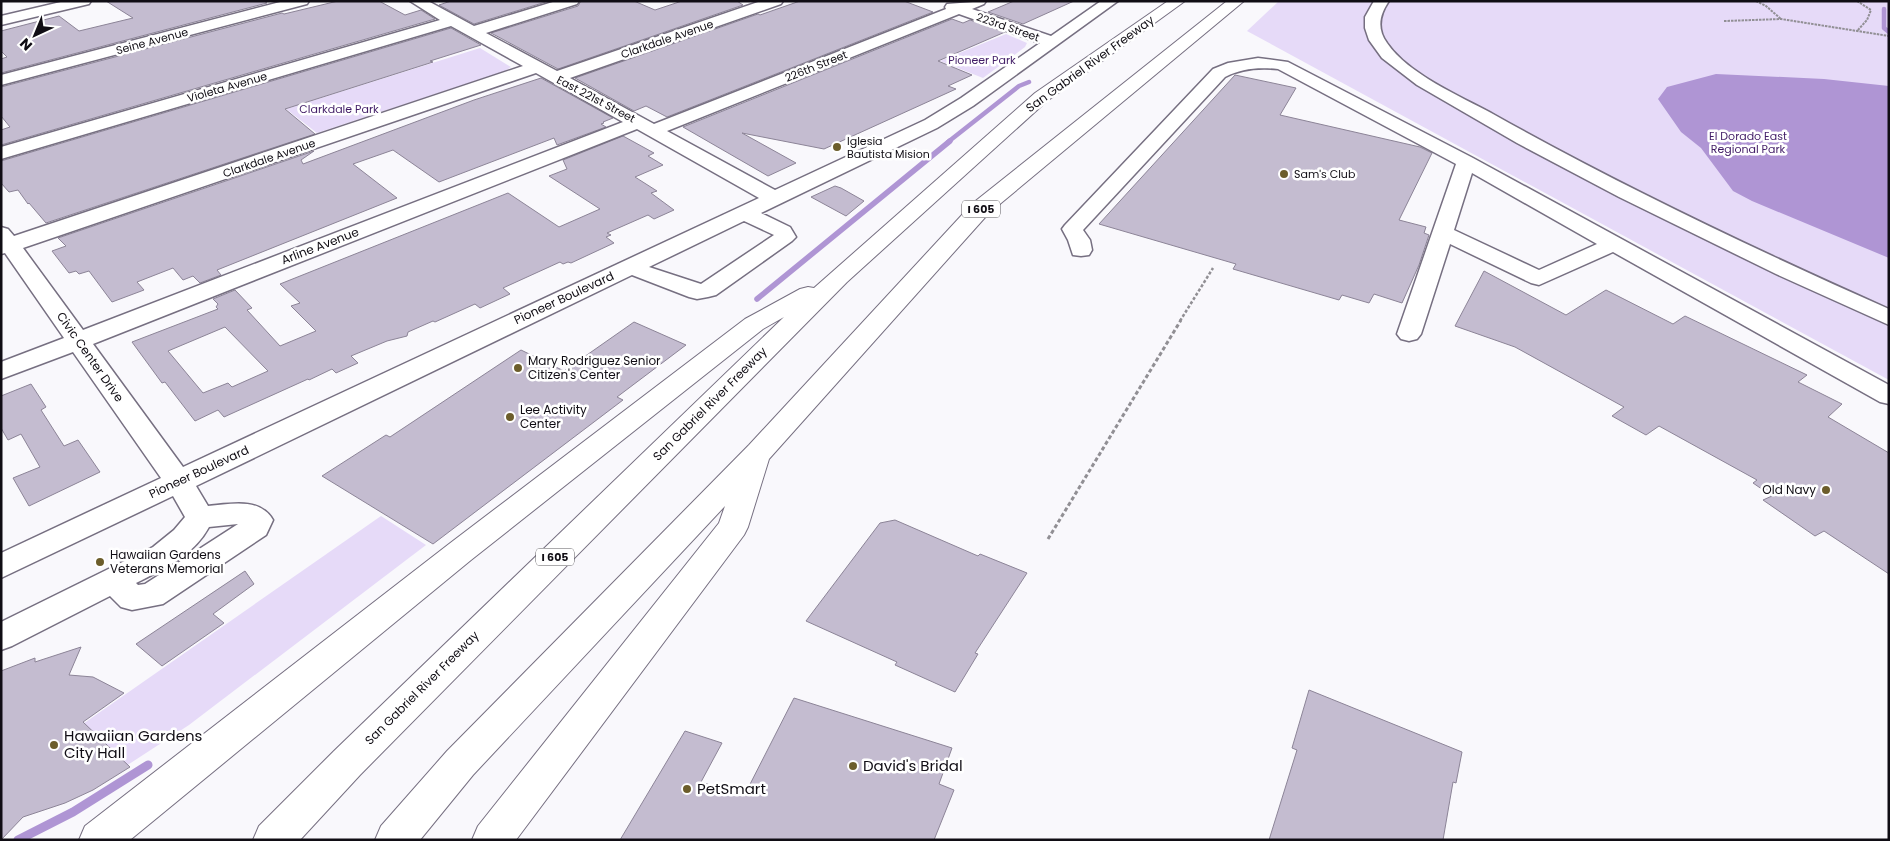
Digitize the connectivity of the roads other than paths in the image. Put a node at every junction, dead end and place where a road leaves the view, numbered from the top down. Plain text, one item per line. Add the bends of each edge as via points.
1 (84, 1) edge
2 (302, 1) edge
3 (417, 1) edge
4 (572, 1) edge
5 (776, 1) edge
6 (936, 1) edge
7 (979, 1) edge
8 (1111, 1) edge
9 (1178, 1) edge
10 (1237, 1) edge
11 (1382, 1) edge
12 (958, 9) junction
13 (1, 21) edge
14 (452, 21) junction
15 (472, 32) junction
16 (1052, 42) junction
17 (537, 68) junction
18 (557, 77) junction
19 (1, 80) edge
20 (647, 126) junction
21 (1, 153) edge
22 (1466, 162) junction
23 (775, 198) junction
24 (744, 213) junction
25 (1442, 232) junction
26 (4, 242) edge
27 (1614, 244) junction
28 (1081, 250) dead end
29 (630, 267) junction
30 (839, 277) junction
31 (1889, 318) edge
32 (1409, 334) dead end
33 (79, 341) junction
34 (1, 371) edge
35 (1889, 396) edge
36 (759, 452) junction
37 (179, 482) junction
38 (200, 516) junction
39 (1, 566) edge
40 (114, 580) junction
41 (1, 637) edge
42 (99, 840) edge
43 (273, 840) edge
44 (395, 840) edge
45 (492, 840) edge

1 - 13 street
2 - 19 street, Seine Avenue
3 - 14 street, East 221st Street
4 - 15 street
5 - 18 street, Clarkdale Avenue
6 - 12 street, 223rd Street
7 - 12 street, 226th Street
8 - 16 street, Pioneer Boulevard
9 - 30 highway, San Gabriel River Freeway / I 605 via 1041,97
10 - 36 highway, I 605 via 981,208
11 - 31 street via 1372,16 1372,29 1380,46 1392,59 1425,81 1633,196
12 - 16 street, 223rd Street
12 - 20 street, 226th Street
14 - 15 street, East 221st Street
14 - 21 street, Violeta Avenue
15 - 17 street, East 221st Street
16 - 23 street, Pioneer Boulevard via 942,117
17 - 18 street, East 221st Street
17 - 26 street, Clarkdale Avenue
18 - 20 street, East 221st Street
20 - 23 street, East 221st Street
20 - 33 street, Arline Avenue
22 - 25 street
22 - 27 street
22 - 28 street via 1282,65 1265,62 1228,68 1072,229
23 - 24 street, Pioneer Boulevard
24 - 29 street, Pioneer Boulevard
24 - 29 street via 783,232 785,237 708,290 697,292
25 - 27 street via 1539,278
25 - 32 street
26 - 33 street, Civic Center Drive
27 - 35 street
29 - 37 street, Pioneer Boulevard
30 - 42 highway via 754,324 460,552
30 - 43 highway, San Gabriel River Freeway / I 605
33 - 34 street, Arline Avenue
33 - 37 street, Civic Center Drive
36 - 44 highway, I 605 via 460,763
36 - 45 highway via 733,527
37 - 38 street, Civic Center Drive
37 - 39 street, Pioneer Boulevard
38 - 40 street via 196,526 164,555
38 - 40 street via 243,513 258,520 256,527 152,595 132,598
40 - 41 street

